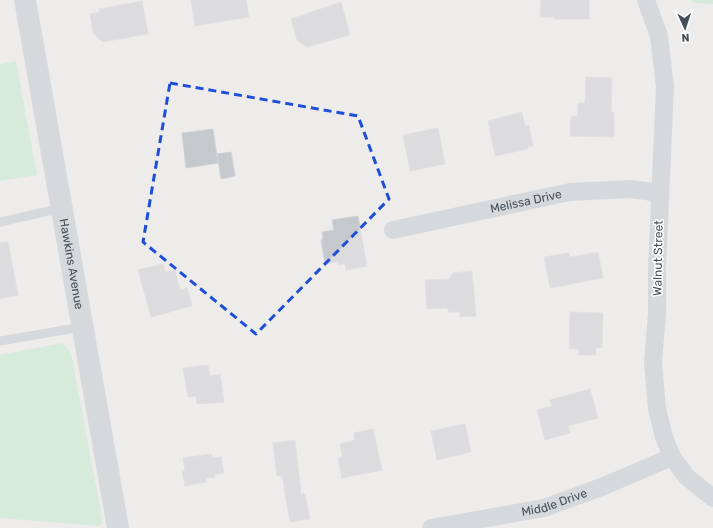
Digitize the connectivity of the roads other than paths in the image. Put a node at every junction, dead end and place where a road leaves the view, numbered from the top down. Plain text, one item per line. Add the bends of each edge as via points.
1 (25, 0) edge
2 (646, 0) edge
3 (660, 193) junction
4 (62, 208) junction
5 (0, 222) edge
6 (393, 230) dead end
7 (84, 327) junction
8 (0, 341) edge
9 (672, 458) junction
10 (713, 498) edge
11 (511, 521) edge
12 (118, 528) edge
13 (431, 528) edge

1 - 4 street, Hawkins Avenue
2 - 3 street, Walnut Street via 659,36 665,87
3 - 6 street, Melissa Drive via 631,189 570,192
3 - 9 street, Walnut Street via 657,314 653,362 657,409
4 - 5 lane
4 - 7 street, Hawkins Avenue
7 - 8 lane
7 - 12 street, Hawkins Avenue
9 - 10 street, Walnut Street via 687,477
9 - 11 street, Middle Drive
11 - 13 street, Middle Drive

